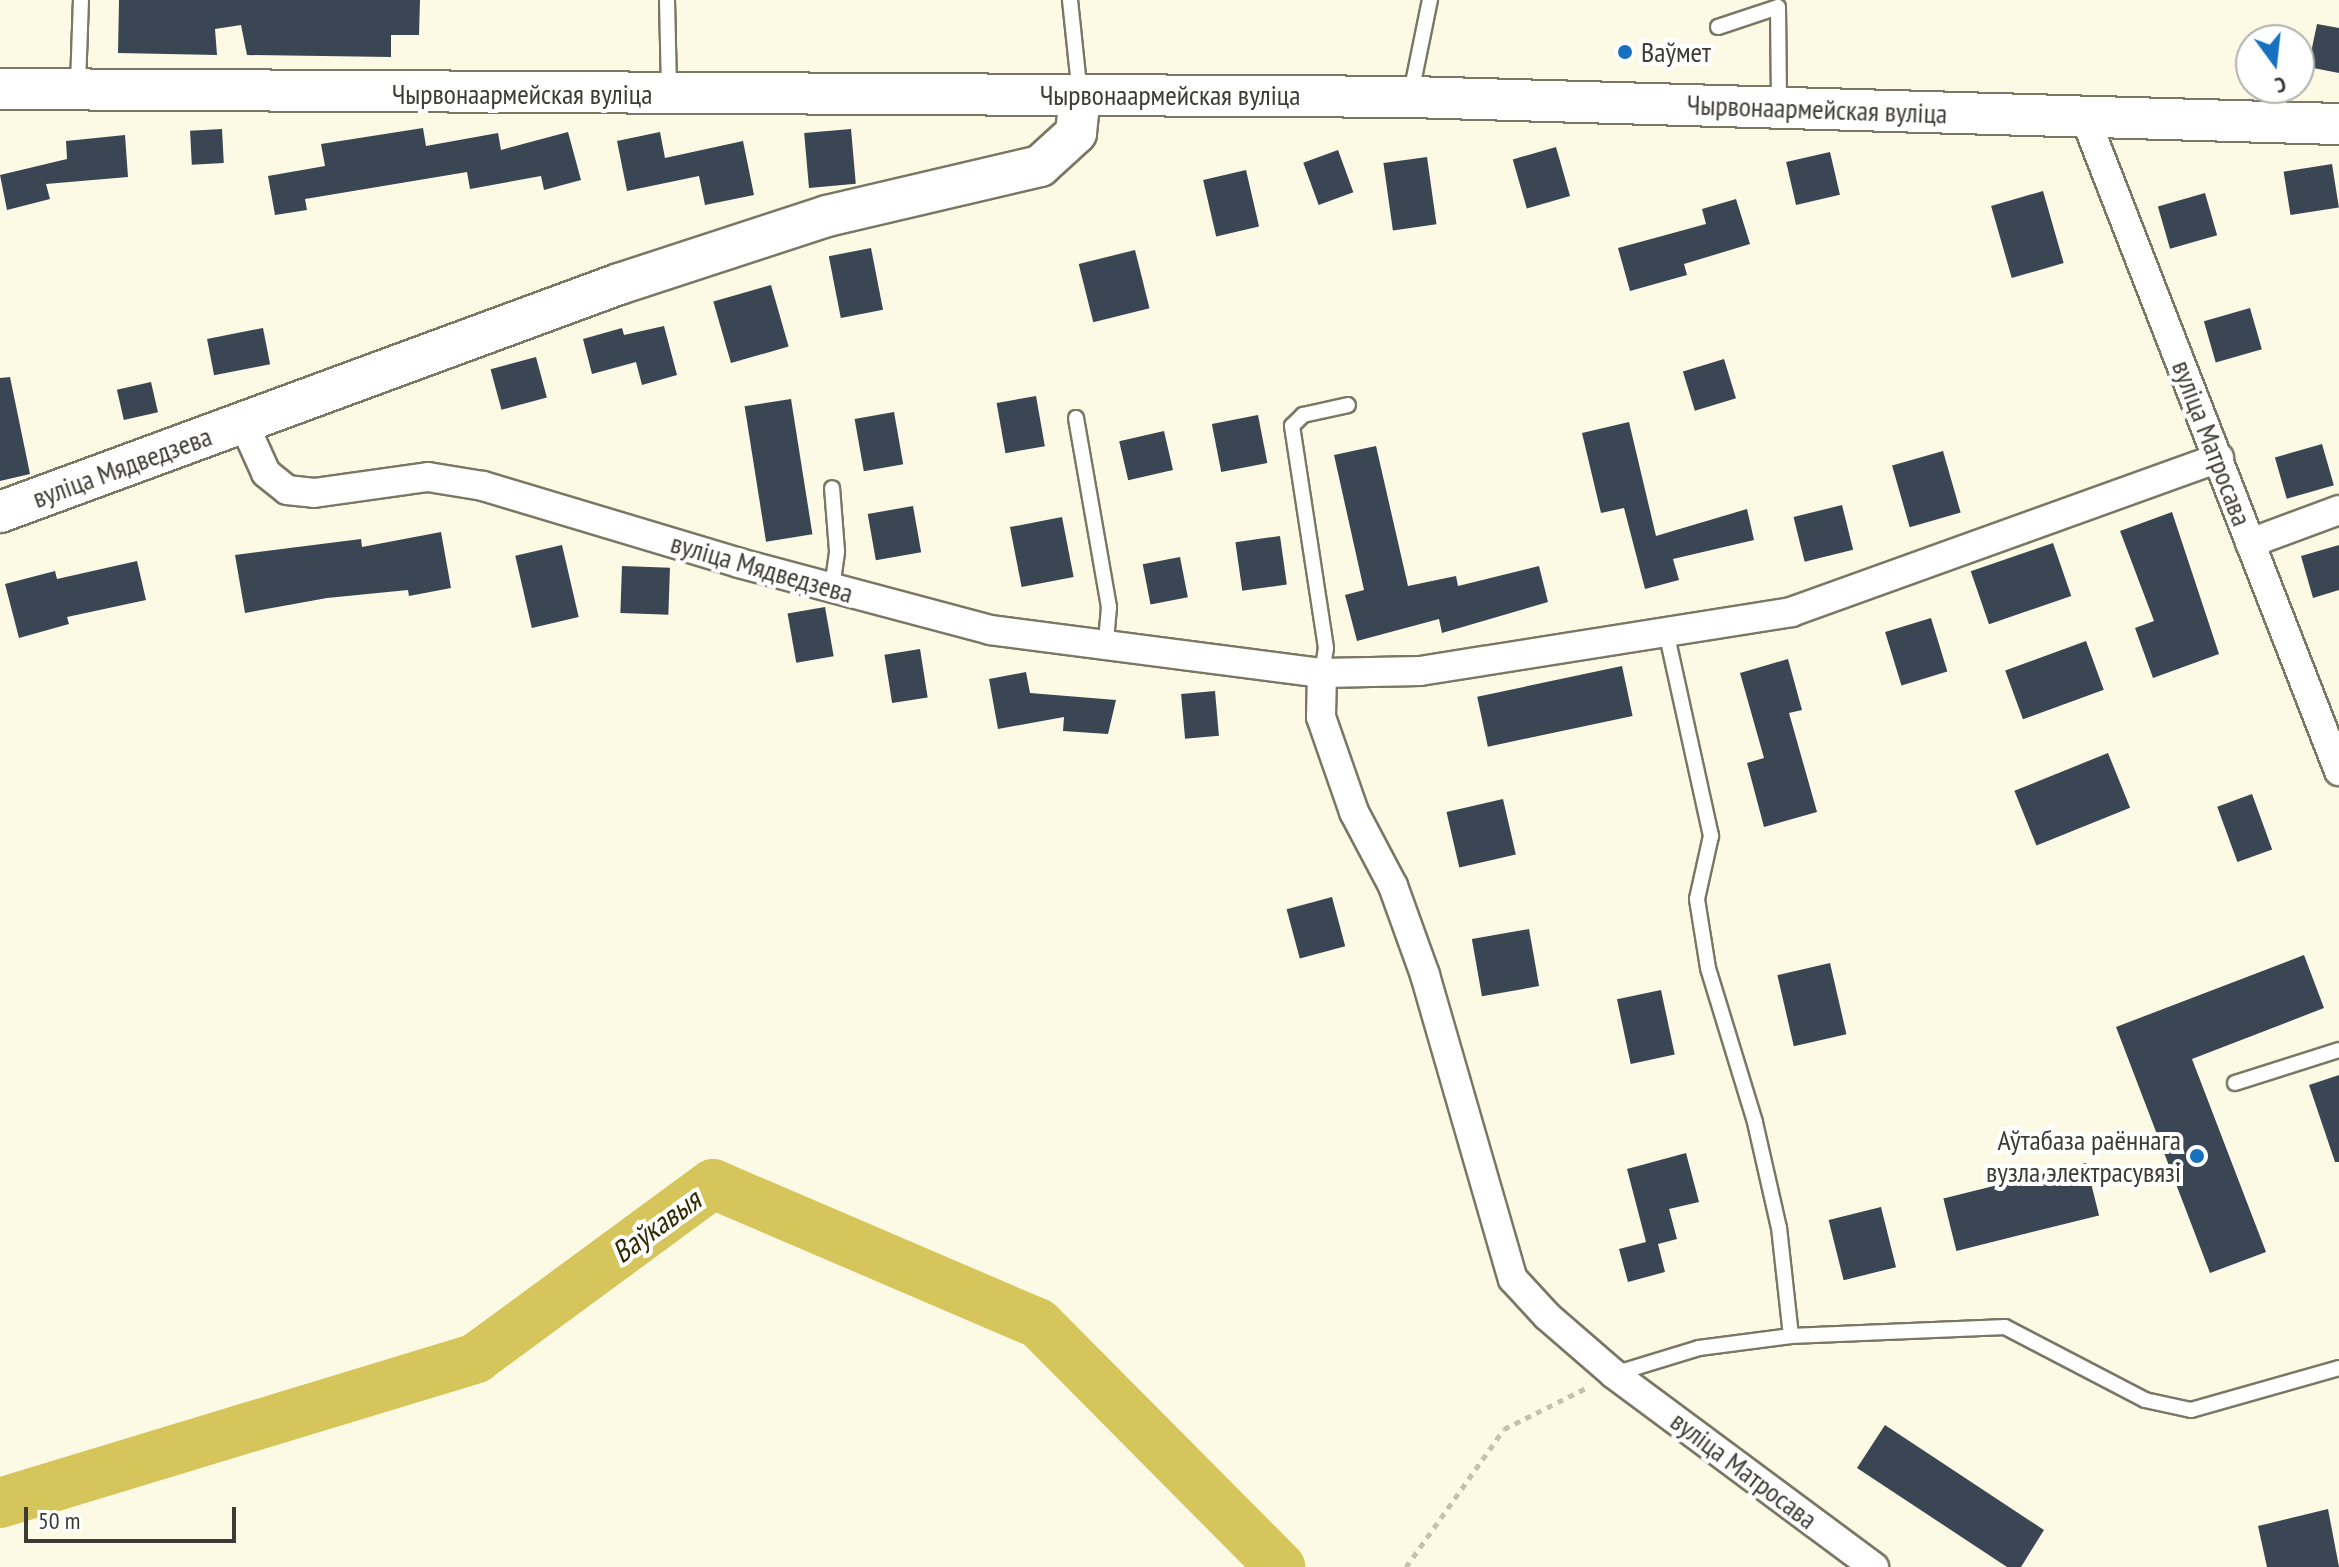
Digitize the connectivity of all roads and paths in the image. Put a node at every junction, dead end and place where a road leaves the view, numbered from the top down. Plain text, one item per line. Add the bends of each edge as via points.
1 (81, 0) edge
2 (667, 0) edge
3 (1070, 0) edge
4 (1430, 0) edge
5 (1718, 27) dead end
6 (0, 89) edge
7 (78, 90) junction
8 (669, 95) junction
9 (1080, 95) junction
10 (1411, 97) junction
11 (1779, 109) junction
12 (2084, 115) junction
13 (2339, 124) edge
14 (1348, 405) dead end
15 (1076, 418) dead end
16 (243, 422) junction
17 (2219, 458) junction
18 (832, 488) dead end
19 (2339, 510) edge
20 (0, 512) edge
21 (2250, 543) junction
22 (832, 588) junction
23 (1666, 632) junction
24 (1106, 645) junction
25 (1322, 673) junction
26 (2339, 771) edge
27 (2339, 1050) edge
28 (2235, 1083) dead end
29 (1791, 1336) junction
30 (2339, 1368) edge
31 (1614, 1374) junction
32 (1406, 1567) edge
33 (1874, 1567) edge

1 - 7 lane
2 - 8 lane
3 - 9 lane
4 - 10 lane
5 - 11 lane via 1778,7
6 - 7 street, Чырвонаармейская вуліца
7 - 8 street, Чырвонаармейская вуліца
8 - 9 street, Чырвонаармейская вуліца
9 - 10 street, Чырвонаармейская вуліца
9 - 16 street, вуліца Мядведзева via 1076,133 1040,166 827,216 462,339
10 - 11 street, Чырвонаармейская вуліца
11 - 12 street, Чырвонаармейская вуліца
12 - 13 street, Чырвонаармейская вуліца
12 - 17 street, вуліца Матросава
14 - 25 lane via 1303,415 1292,426 1326,648
15 - 24 lane via 1109,607
16 - 20 street, вуліца Мядведзева
16 - 22 street, вуліца Мядведзева via 266,473 287,490 314,493 428,477 483,486
17 - 21 street, вуліца Матросава
17 - 23 street, вуліца Мядведзева via 1791,612
18 - 22 lane via 837,551
19 - 21 street
21 - 26 street, вуліца Матросава
22 - 24 street, вуліца Мядведзева via 990,630
23 - 25 street, вуліца Мядведзева via 1420,671
23 - 29 lane via 1711,836 1697,899 1708,968 1779,1228
24 - 25 street, вуліца Мядведзева
25 - 31 street, вуліца Матросава via 1321,717 1354,812 1393,886 1425,975 1513,1279
27 - 28 lane
29 - 30 lane via 2005,1327 2145,1400 2191,1410
29 - 31 lane via 1699,1348
31 - 32 path via 1504,1429
31 - 33 street, вуліца Матросава

